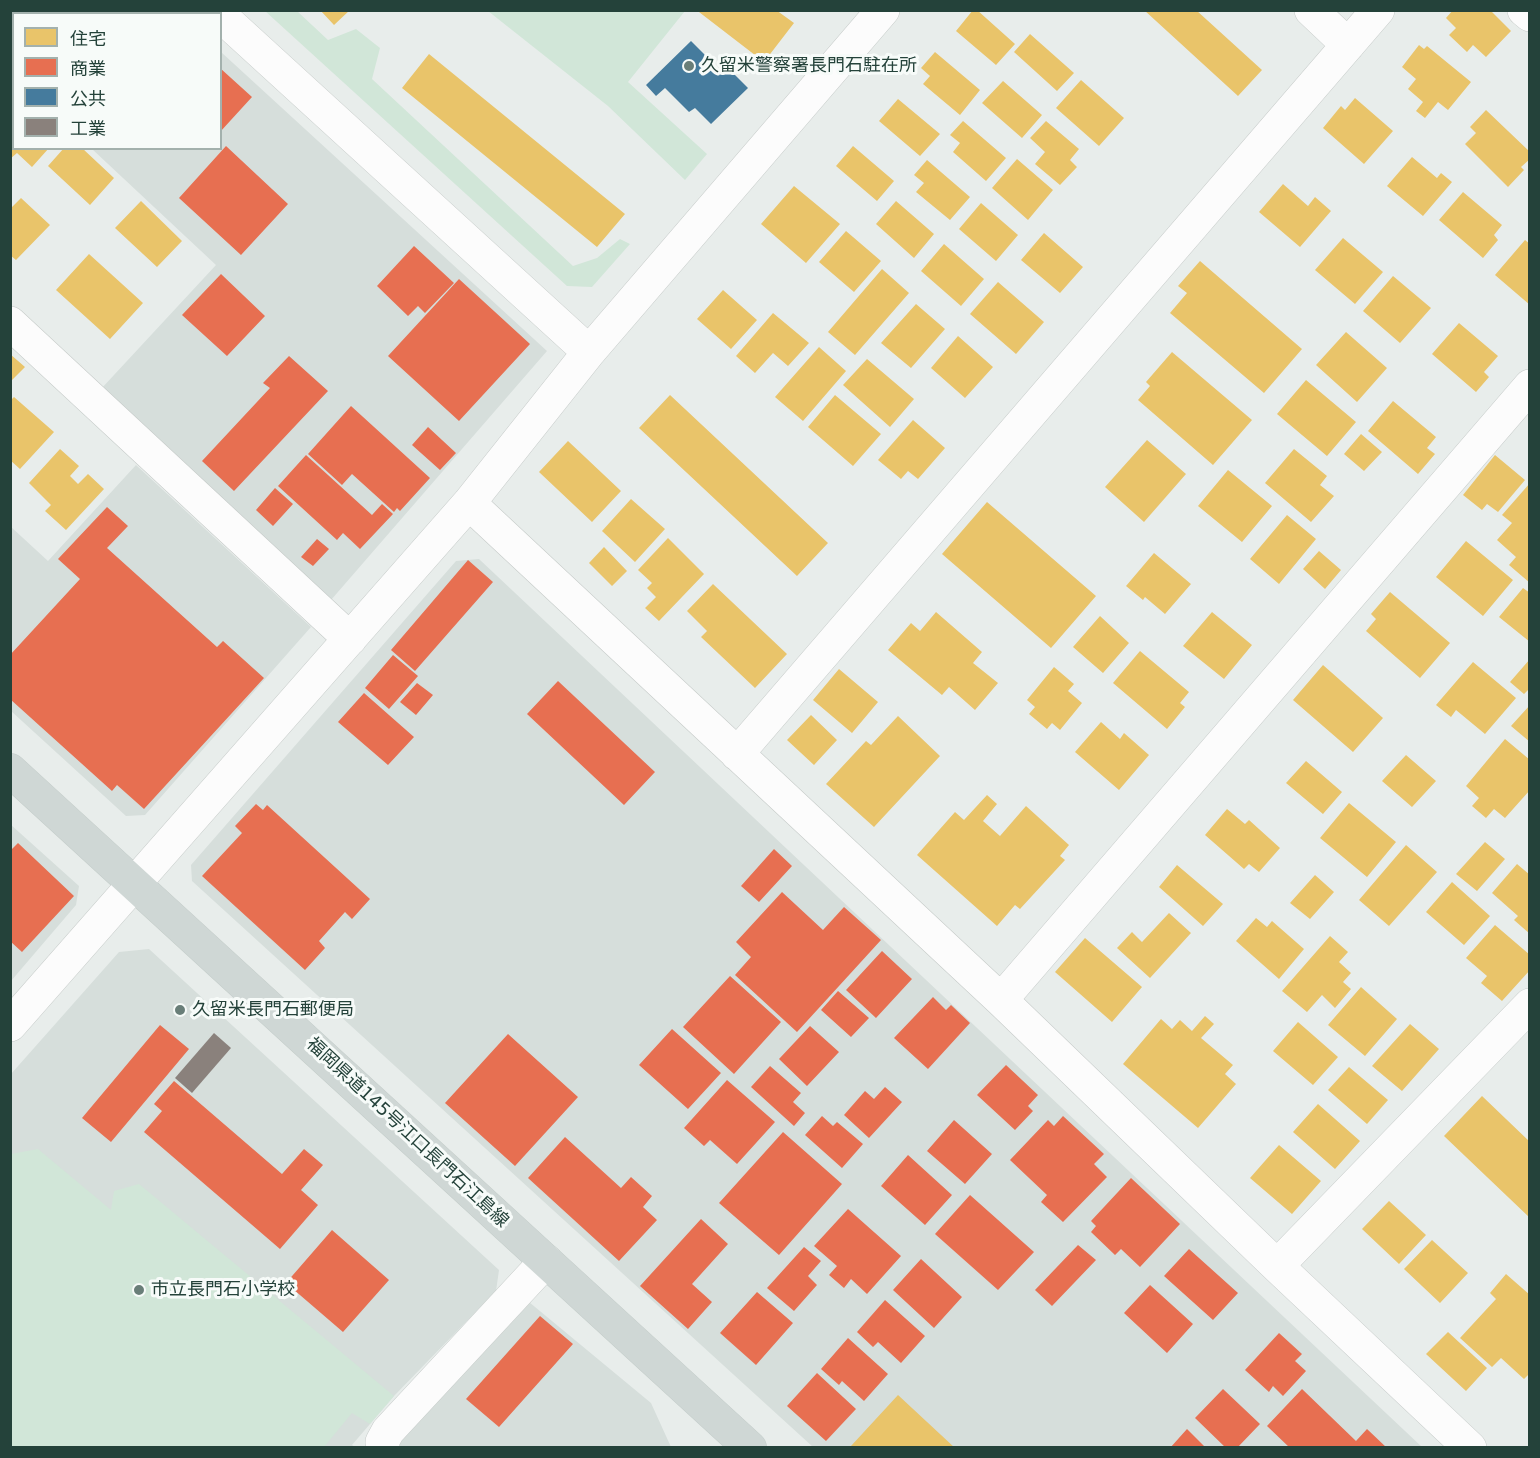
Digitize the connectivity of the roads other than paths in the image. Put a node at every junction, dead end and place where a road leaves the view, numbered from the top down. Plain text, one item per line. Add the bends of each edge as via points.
1 (883, 10) edge
2 (1311, 10) edge
3 (1378, 10) edge
4 (1524, 10) edge
5 (1530, 15) edge
6 (222, 17) edge
7 (1348, 45) junction
8 (10, 323) edge
9 (589, 352) junction
10 (1530, 386) edge
11 (469, 503) junction
12 (350, 639) junction
13 (737, 754) junction
14 (10, 770) edge
15 (135, 884) junction
16 (1001, 1000) junction
17 (1530, 1005) edge
18 (10, 1025) edge
19 (546, 1261) junction
20 (1277, 1266) junction
21 (383, 1448) edge
22 (750, 1448) edge
23 (1470, 1448) edge

1 - 9 street
2 - 7 street
3 - 7 street
4 - 5 street
6 - 9 street
7 - 13 street
8 - 12 street
9 - 11 street
10 - 16 street
11 - 12 street
11 - 13 street
12 - 15 street
13 - 16 street
14 - 15 main road, 福岡県道145号江口長門石江島線
15 - 18 street
15 - 19 main road, 福岡県道145号江口長門石江島線
16 - 20 street
17 - 20 street
19 - 21 street via 388,1431
19 - 22 main road, 福岡県道145号江口長門石江島線
20 - 23 street

